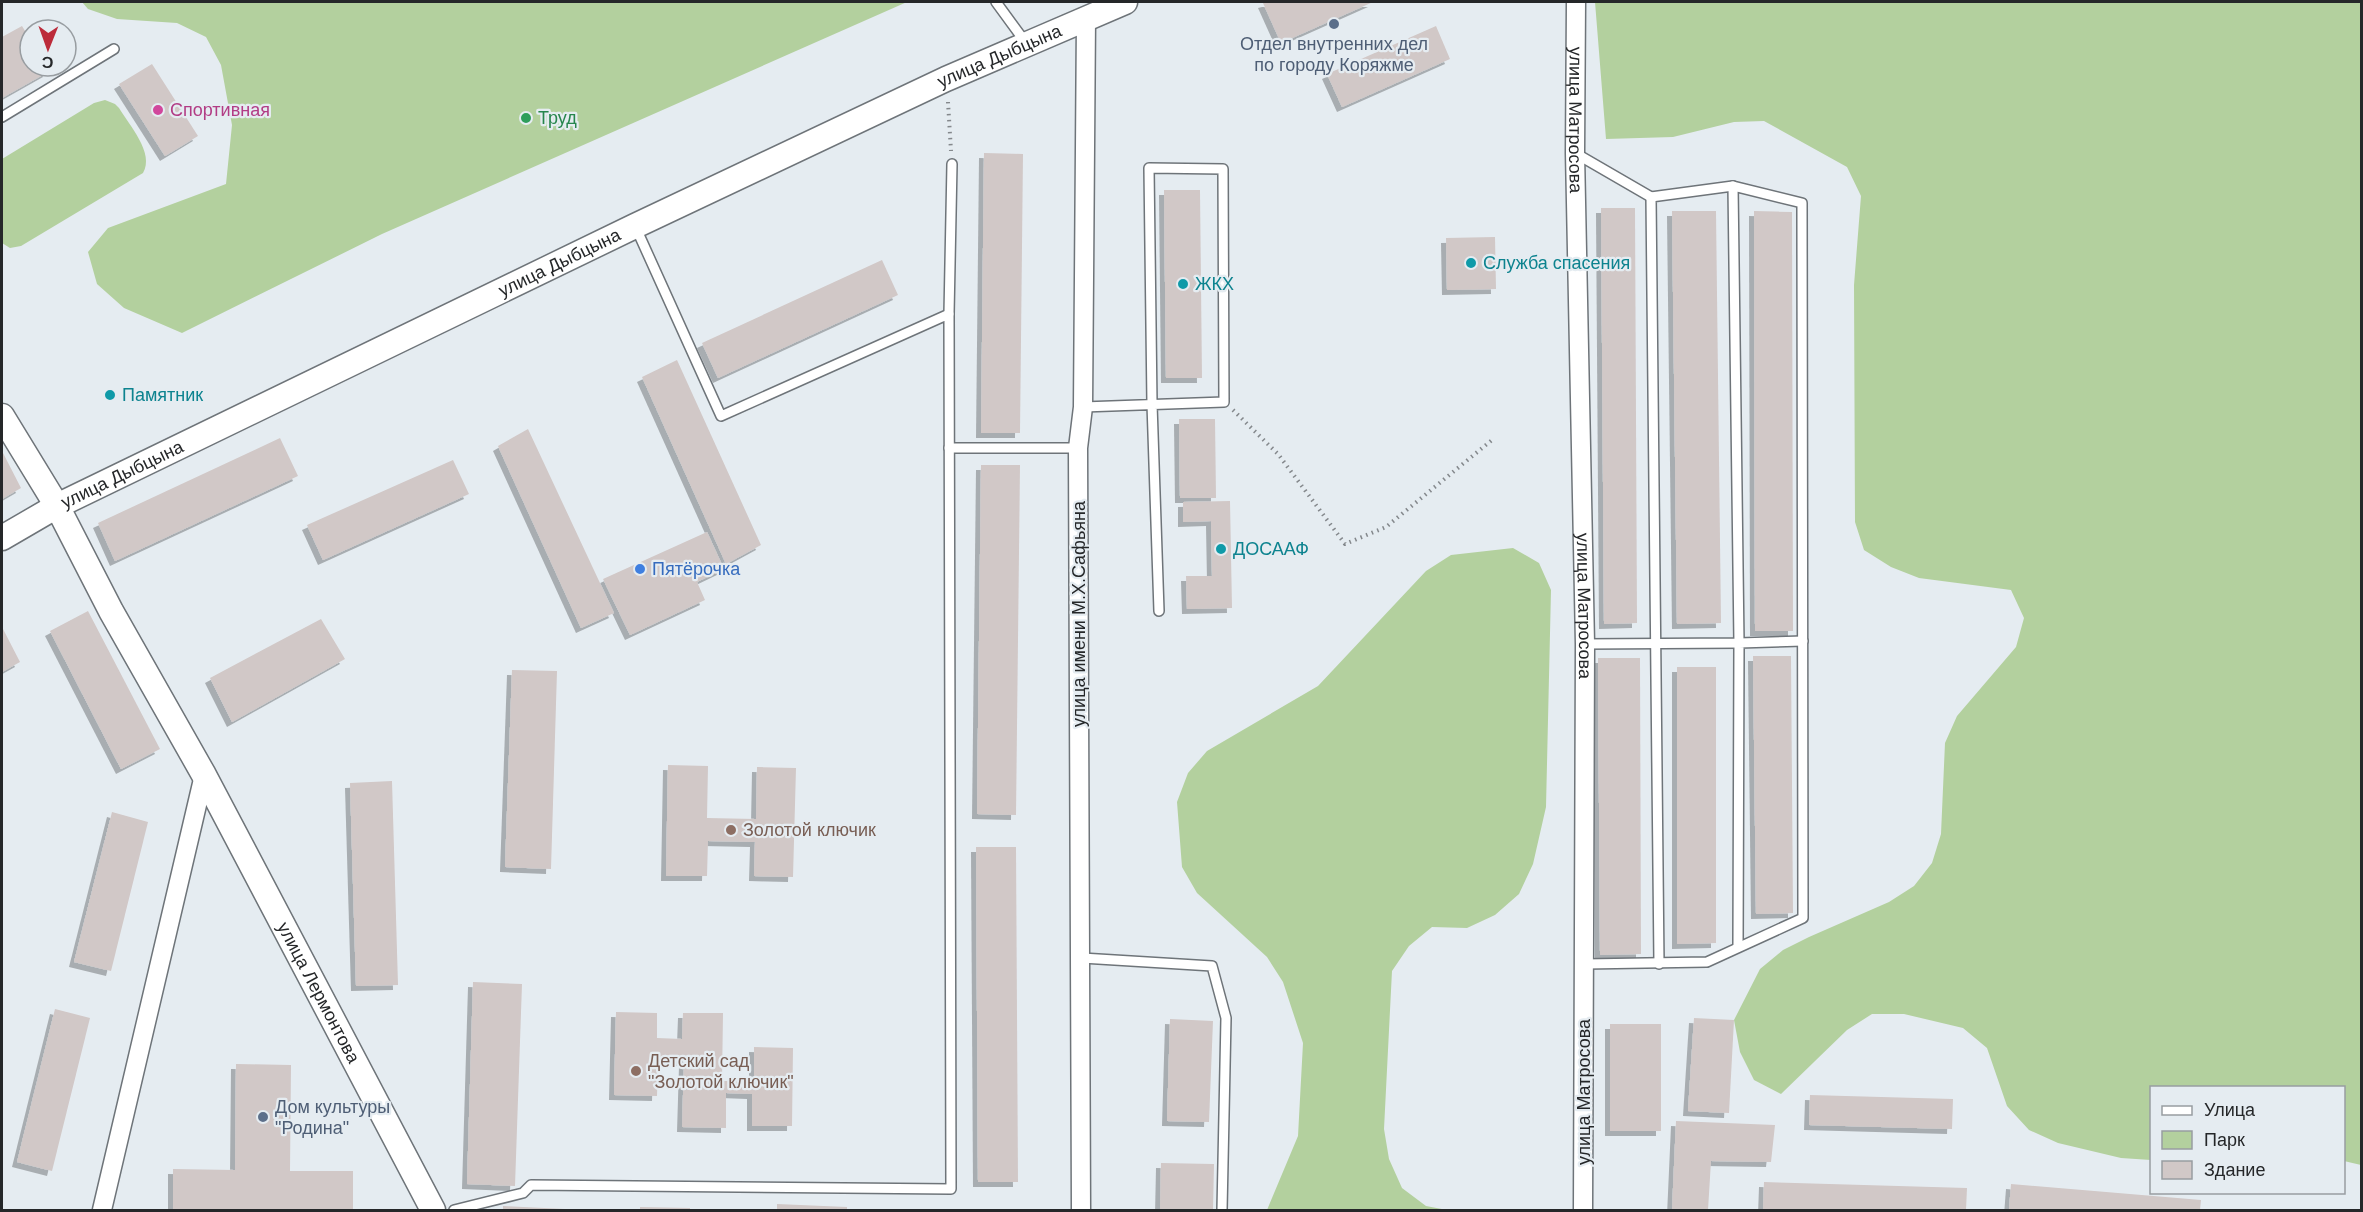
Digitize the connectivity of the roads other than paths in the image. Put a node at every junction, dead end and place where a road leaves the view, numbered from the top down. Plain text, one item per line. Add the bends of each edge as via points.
1 (996, 2) edge
2 (1125, 2) edge
3 (1576, 2) edge
4 (1086, 18) junction
5 (1026, 43) junction
6 (114, 49) dead end
7 (2, 117) edge
8 (1575, 153) junction
9 (952, 164) road end
10 (1733, 186) junction
11 (1651, 197) junction
12 (635, 226) junction
13 (949, 314) junction
14 (1152, 404) junction
15 (1083, 407) junction
16 (2, 416) edge
17 (950, 448) junction
18 (1078, 448) junction
19 (57, 506) junction
20 (2, 538) edge
21 (1159, 611) dead end
22 (1803, 641) junction
23 (1739, 643) junction
24 (1585, 644) junction
25 (1655, 644) junction
26 (204, 775) junction
27 (1738, 947) junction
28 (1082, 958) junction
29 (1585, 964) junction
30 (1659, 964) junction
31 (102, 1210) edge
32 (433, 1210) edge
33 (454, 1210) edge
34 (1081, 1210) edge
35 (1222, 1210) edge
36 (1583, 1210) edge

1 - 5 lane
2 - 4 street, улица Дыбцына
3 - 8 street, улица Матросова
4 - 5 street, улица Дыбцына
4 - 15 street, улица имени М.Х.Сафьяна
5 - 12 street, улица Дыбцына
6 - 7 lane
8 - 11 lane
8 - 24 street, улица Матросова
9 - 13 lane
10 - 11 lane
10 - 22 lane via 1803,203
10 - 23 lane
11 - 25 lane
12 - 13 lane via 721,416
12 - 19 street, улица Дыбцына
13 - 17 lane
14 - 14 lane via 1224,402 1223,169 1149,168
14 - 15 lane
14 - 21 lane
15 - 18 street, улица имени М.Х.Сафьяна
16 - 19 street, улица Лермонтова
17 - 18 lane
17 - 33 lane via 951,1189 531,1185 523,1193
18 - 28 street, улица имени М.Х.Сафьяна
19 - 20 street, улица Дыбцына
19 - 26 street, улица Лермонтова
22 - 23 lane
22 - 27 lane via 1803,918
23 - 25 lane
23 - 27 lane
24 - 25 lane
24 - 29 street, улица Матросова
25 - 30 lane
26 - 31 street
26 - 32 street, улица Лермонтова
27 - 30 lane via 1707,962
28 - 34 street, улица имени М.Х.Сафьяна
28 - 35 lane via 1212,966 1226,1018
29 - 30 lane
29 - 36 street, улица Матросова

